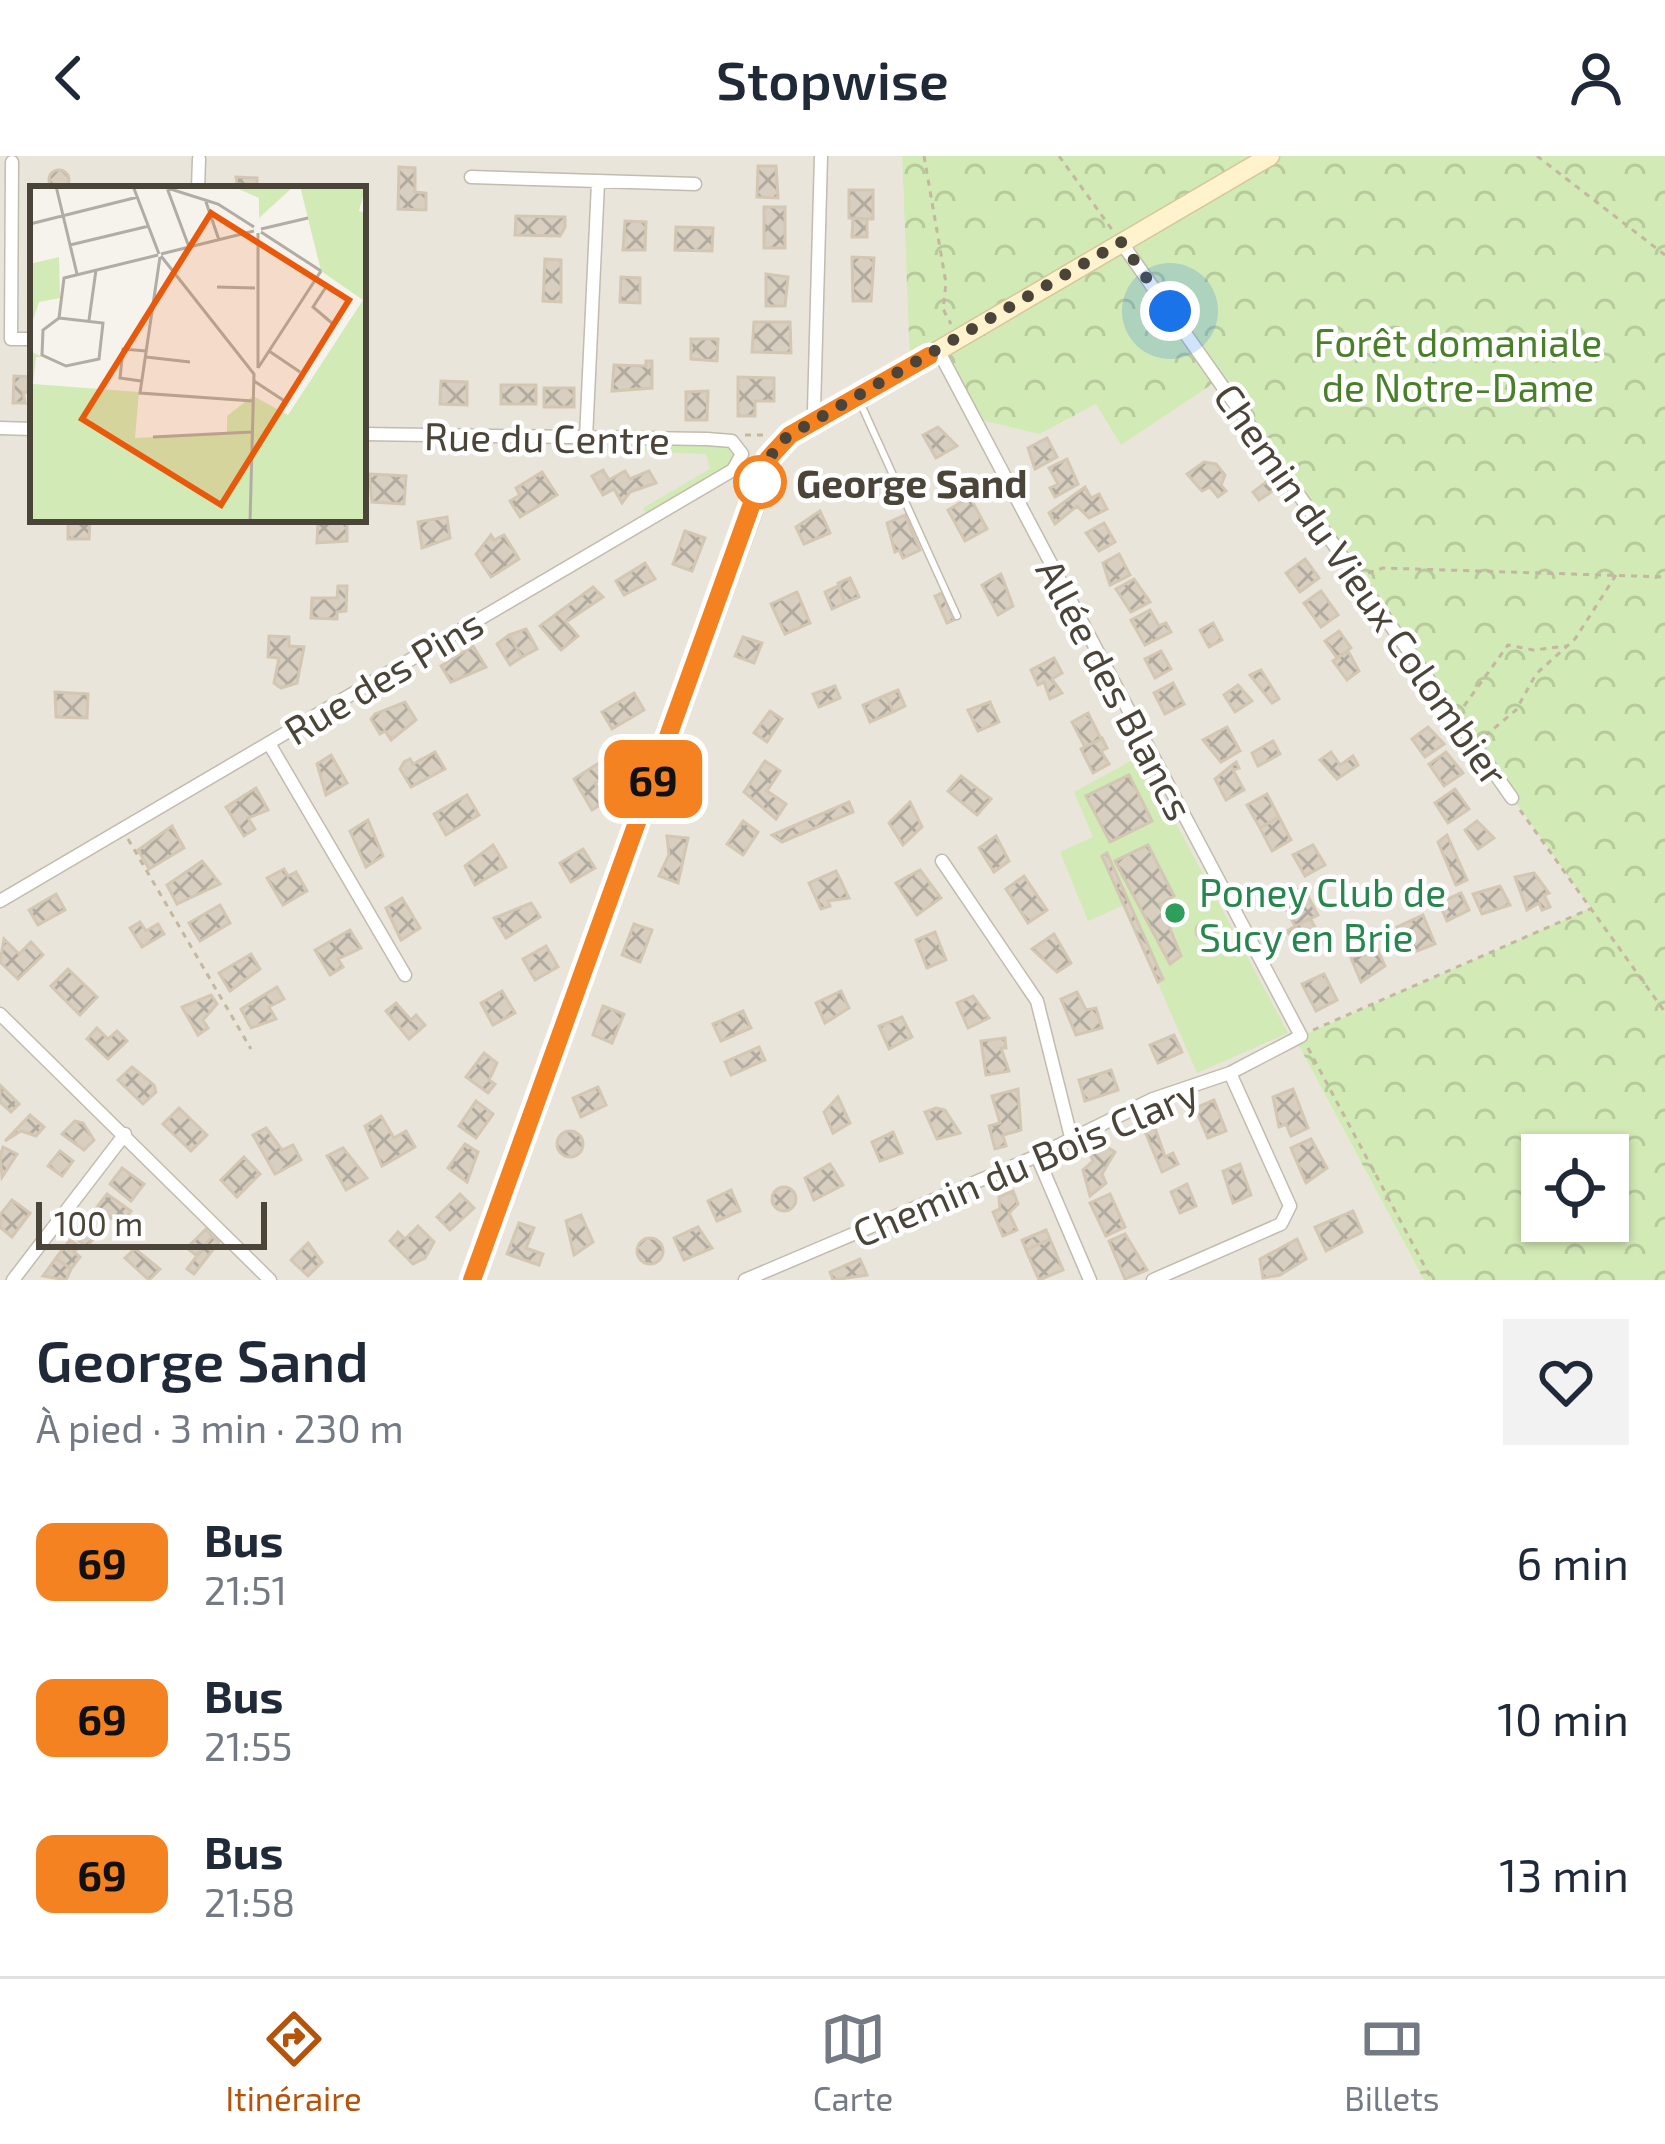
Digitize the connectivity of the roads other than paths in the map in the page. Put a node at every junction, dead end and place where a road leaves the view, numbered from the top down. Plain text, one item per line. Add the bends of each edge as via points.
1 (821, 156) edge
2 (1270, 156) edge
3 (200, 159) dead end
4 (11, 162) dead end
5 (471, 177) dead end
6 (598, 183) junction
7 (695, 184) dead end
8 (198, 186) edge
9 (1121, 242) junction
10 (11, 338) junction
11 (30, 339) edge
12 (0, 352) edge
13 (934, 353) junction
14 (857, 397) junction
15 (820, 419) junction
16 (0, 428) edge
17 (30, 429) edge
18 (366, 434) edge
19 (586, 437) junction
20 (736, 438) joint
21 (957, 616) dead end
22 (270, 745) junction
23 (1512, 799) road end
24 (942, 861) dead end
25 (0, 901) edge
26 (405, 974) dead end
27 (0, 1013) edge
28 (1301, 1036) joint
29 (1230, 1073) junction
30 (125, 1135) junction
31 (1071, 1137) junction
32 (1037, 1156) junction
33 (13, 1280) edge
34 (270, 1280) edge
35 (472, 1280) edge
36 (746, 1280) edge
37 (1090, 1280) edge
38 (1153, 1280) edge

1 - 15 street via 814,410
2 - 9 street
3 - 8 street
4 - 10 street
5 - 6 street
6 - 7 street
6 - 19 street
9 - 13 street
9 - 23 street, Chemin du Vieux Colombier
10 - 11 street
10 - 12 street
13 - 14 street
13 - 28 street, Allée des Blancs
14 - 15 street
14 - 21 lane
15 - 35 street via 776,445 768,459
16 - 17 street
18 - 19 street, Rue du Centre
19 - 20 street, Rue du Centre
20 - 22 street, Rue des Pins via 742,454 733,470
22 - 25 street, Rue des Pins
22 - 26 street
24 - 31 street via 1037,1001
27 - 30 street
28 - 29 street, Chemin du Bois Clary
29 - 31 street, Chemin du Bois Clary
29 - 38 street via 1290,1206 1281,1224
30 - 33 street
30 - 34 street
31 - 32 street, Chemin du Bois Clary
32 - 36 street, Chemin du Bois Clary
32 - 37 street

